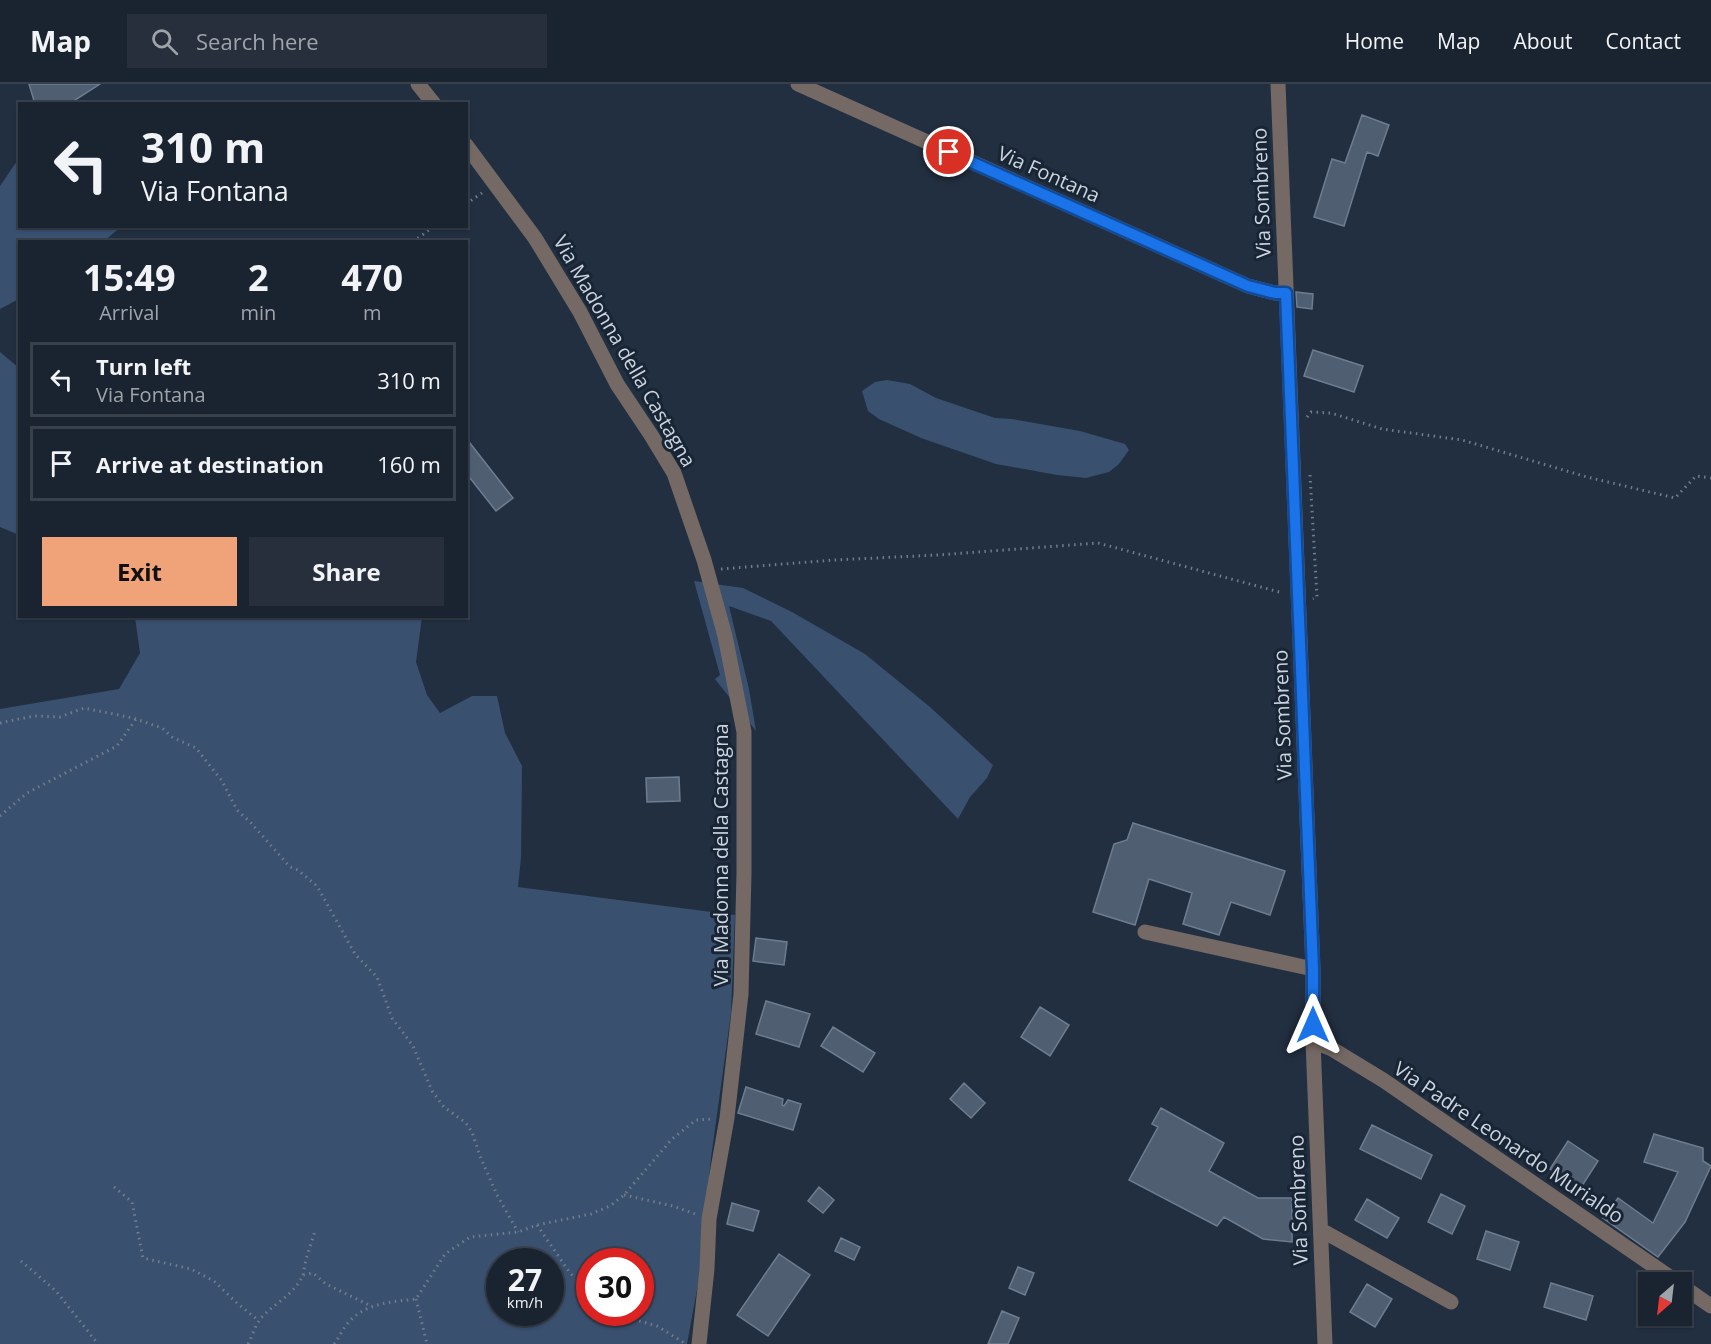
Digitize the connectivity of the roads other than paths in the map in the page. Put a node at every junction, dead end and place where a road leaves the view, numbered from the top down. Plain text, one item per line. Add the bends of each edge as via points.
1 (418, 84) edge
2 (798, 84) edge
3 (1278, 84) edge
4 (432, 102) edge
5 (468, 148) edge
6 (1286, 293) junction
7 (1145, 932) dead end
8 (1313, 969) junction
9 (1313, 1041) junction
10 (1321, 1230) junction
11 (1662, 1272) edge
12 (1692, 1293) edge
13 (1451, 1302) dead end
14 (1711, 1306) edge
15 (699, 1344) edge
16 (1325, 1344) edge

1 - 4 street
2 - 6 street, Via Fontana via 1248,286
3 - 6 street, Via Sombreno
5 - 15 street, Via Madonna della Castagna via 535,238 617,384 674,473 725,636 744,732 741,994 728,1118 709,1219
6 - 8 street, Via Sombreno
7 - 8 street
8 - 9 street, Via Sombreno
9 - 10 street, Via Sombreno
9 - 11 street, Via Padre Leonardo Murialdo via 1383,1080
10 - 13 street
10 - 16 street, Via Sombreno
12 - 14 street

